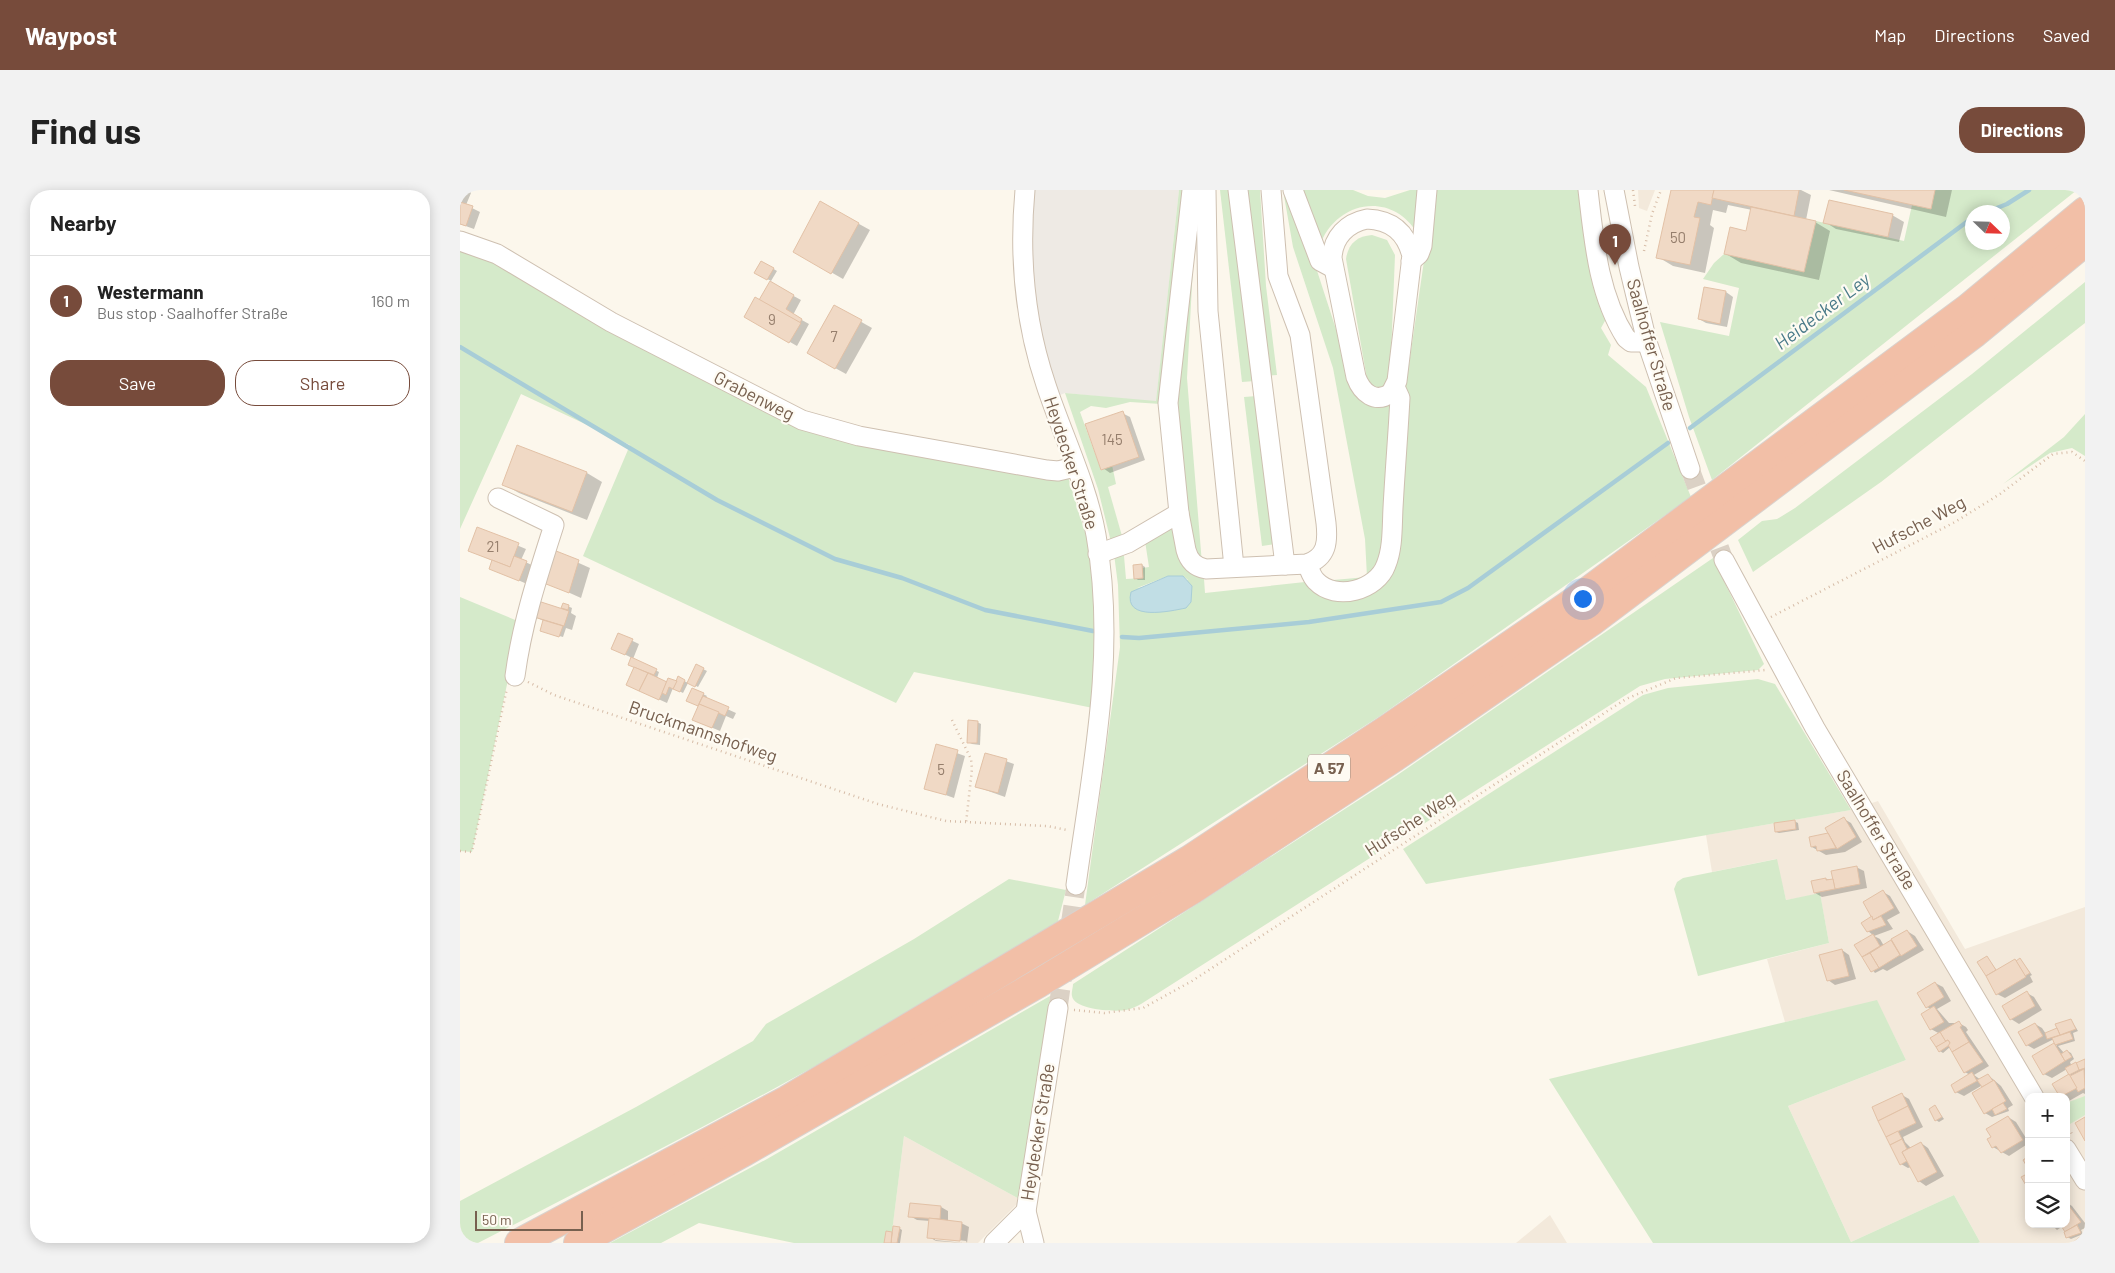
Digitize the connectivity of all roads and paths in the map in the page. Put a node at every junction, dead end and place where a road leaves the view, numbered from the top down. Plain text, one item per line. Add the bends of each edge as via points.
1 (1025, 190) edge
2 (1192, 190) edge
3 (1206, 190) edge
4 (1238, 190) edge
5 (1271, 190) edge
6 (1293, 190) edge
7 (1427, 190) edge
8 (1588, 190) edge
9 (1614, 190) edge
10 (1661, 190) edge
11 (2085, 211) edge
12 (460, 241) edge
13 (2085, 242) edge
14 (1411, 260) junction
15 (1629, 267) junction
16 (1333, 268) junction
17 (1647, 342) junction
18 (1395, 387) junction
19 (2085, 461) edge
20 (1075, 467) junction
21 (1690, 469) tunnel mouth
22 (498, 498) dead end
23 (1179, 513) junction
24 (1098, 554) junction
25 (1724, 560) tunnel mouth
26 (1307, 564) junction
27 (1285, 565) junction
28 (1234, 567) junction
29 (1759, 623) junction
30 (1782, 668) junction
31 (516, 676) junction
32 (952, 720) dead end
33 (966, 823) junction
34 (1083, 834) junction
35 (460, 851) edge
36 (1076, 885) tunnel mouth
37 (1058, 1008) joint
38 (2032, 1093) edge
39 (2070, 1156) edge
40 (2085, 1180) edge
41 (1026, 1211) junction
42 (519, 1243) edge
43 (578, 1243) edge
44 (994, 1243) edge
45 (1034, 1243) edge

1 - 20 street, Heydecker Straße via 1023,252 1029,324 1045,383
2 - 23 street via 1168,403
3 - 28 street via 1208,310
4 - 27 street
5 - 26 street via 1278,276 1300,335 1327,535 1323,554
6 - 16 street via 1320,261
7 - 14 street via 1422,246 1419,254
8 - 17 street via 1599,265 1609,306 1626,338 1631,342
9 - 15 street, Saalhoffer Straße
10 - 15 path via 1643,257
11 - 42 highway, A 57 via 1968,308 1576,600 1189,860 787,1100
12 - 20 street, Grabenweg via 497,254 611,322 802,420 859,436 989,461 1058,471
13 - 43 highway, A 57 via 1975,333 1591,622 1395,757 1192,890 1039,983
14 - 16 street via 1407,240 1397,228 1383,221 1367,219 1352,224 1340,234 1332,250
14 - 18 street
15 - 17 street, Saalhoffer Straße
16 - 18 street via 1360,386 1374,398 1386,396
17 - 21 street, Saalhoffer Straße
18 - 26 street via 1400,398 1390,549 1382,574 1370,585 1338,591 1317,582
19 - 29 path, Hufsche Weg via 2072,452 2053,454 2000,494 1955,522
20 - 24 street, Heydecker Straße via 1092,519
22 - 31 street via 554,525 524,622
23 - 24 street via 1128,543
23 - 28 street via 1191,561 1206,569
24 - 34 street, Heydecker Straße via 1104,598 1105,650
25 - 29 street, Saalhoffer Straße
26 - 27 street
27 - 28 street
29 - 30 street, Saalhoffer Straße
30 - 37 path, Hufsche Weg via 1676,678 1626,699 1192,981 1143,1008 1104,1013
30 - 38 street, Saalhoffer Straße
31 - 33 path, Bruckmannshofweg via 554,695 878,804
31 - 35 path via 510,673 472,852
32 - 33 path via 971,758
33 - 34 path, Bruckmannshofweg via 1047,826
34 - 36 street, Heydecker Straße
37 - 41 street, Heydecker Straße
39 - 40 street
41 - 44 street, Heydecker Straße
41 - 45 street

